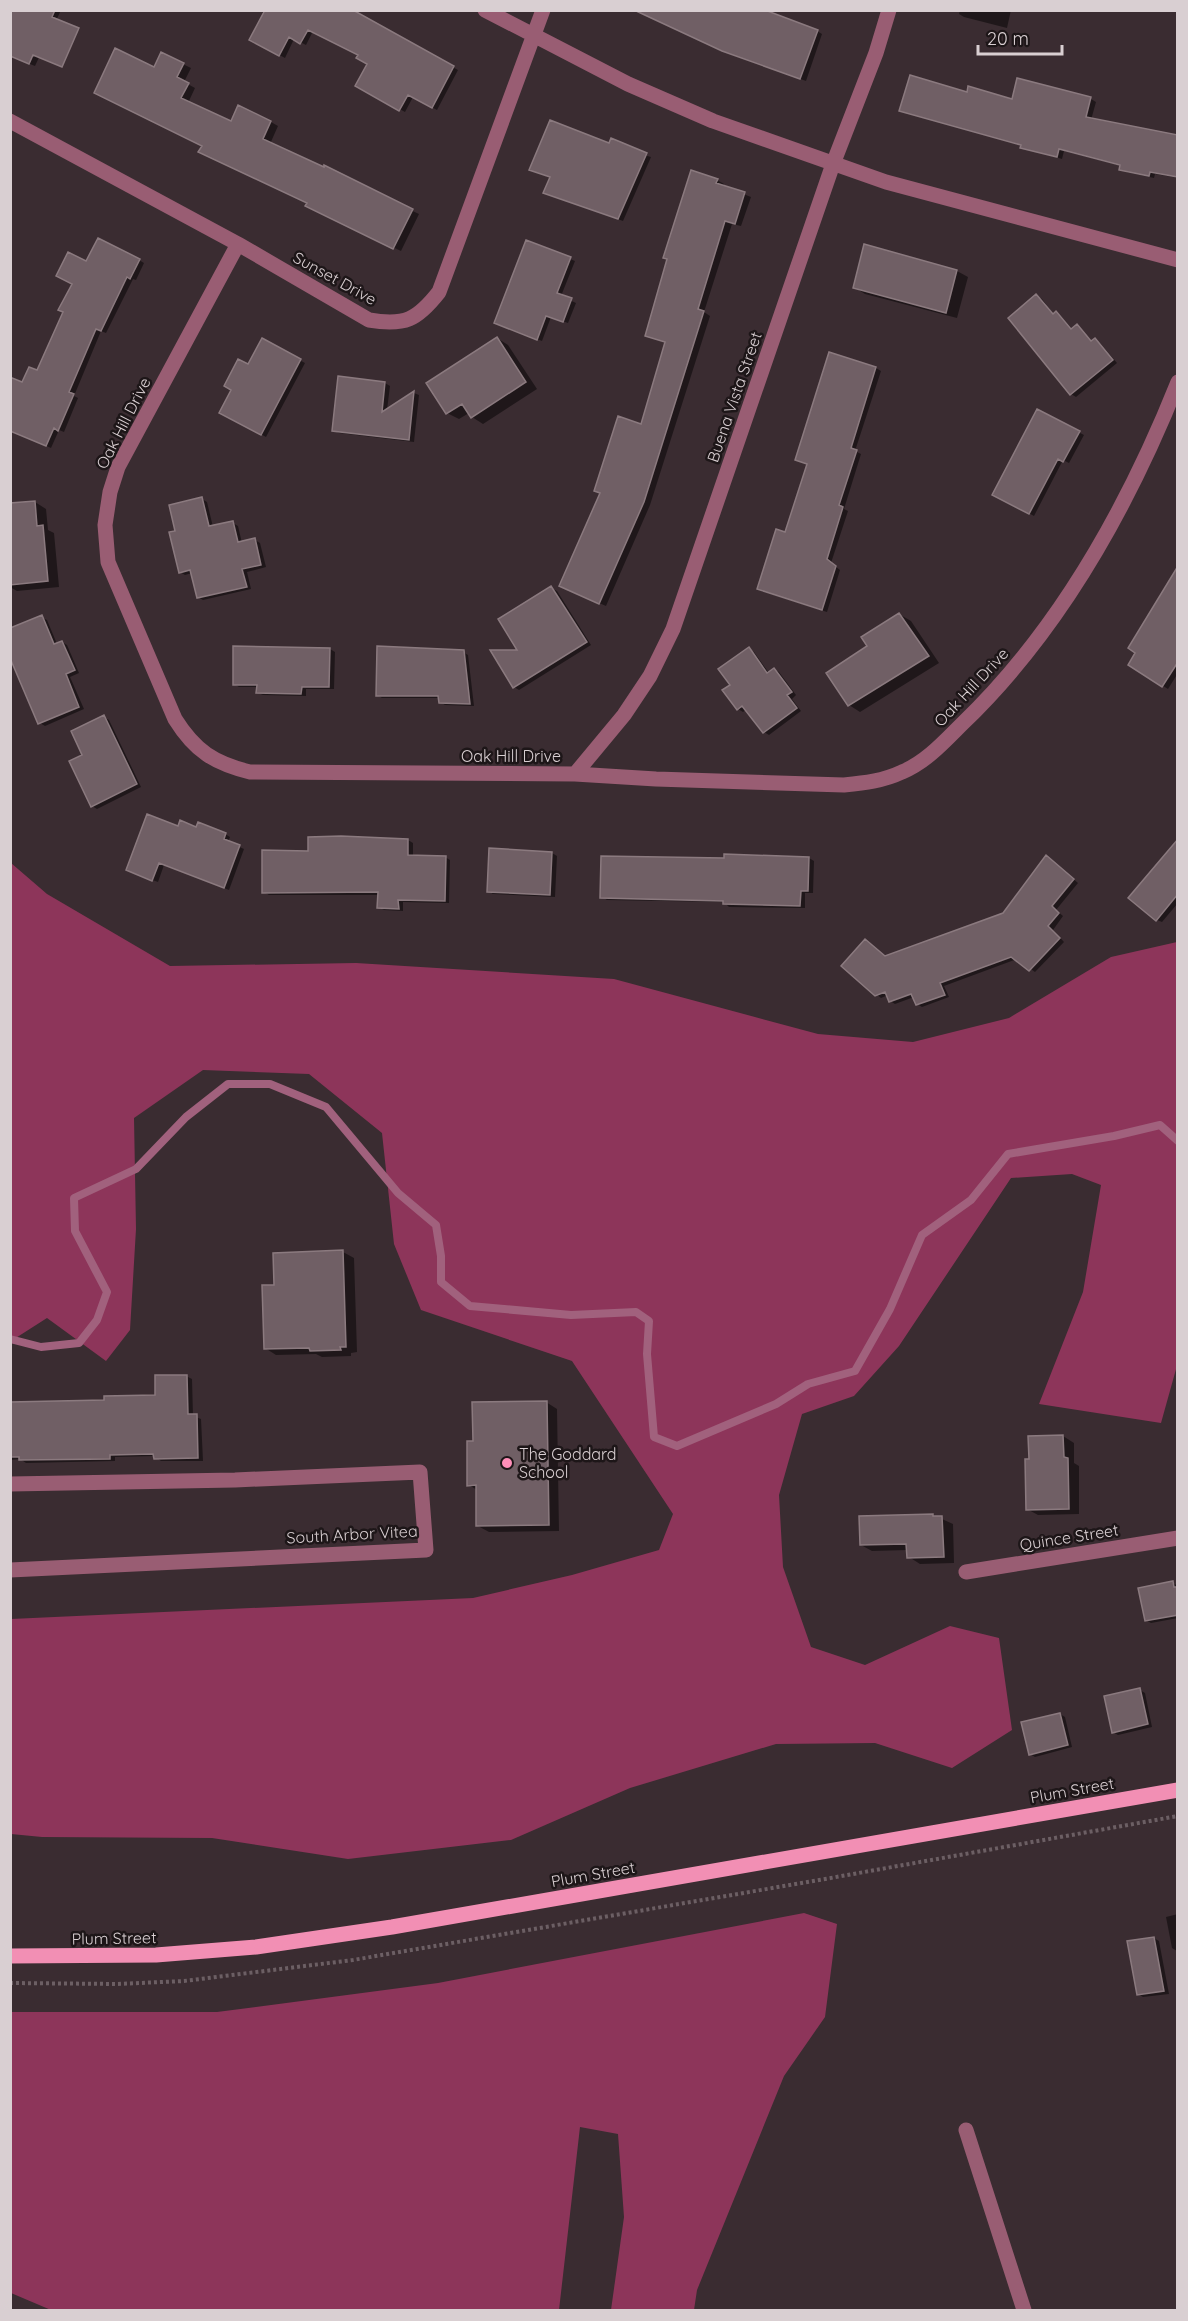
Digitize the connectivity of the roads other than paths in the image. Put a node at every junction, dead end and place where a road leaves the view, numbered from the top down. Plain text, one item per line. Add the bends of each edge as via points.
1 (485, 10) edge
2 (543, 10) edge
3 (890, 10) edge
4 (533, 36) junction
5 (10, 121) edge
6 (833, 164) junction
7 (238, 244) junction
8 (1178, 260) edge
9 (1178, 382) edge
10 (575, 774) junction
11 (10, 1484) edge
12 (1178, 1538) edge
13 (10, 1570) edge
14 (966, 1572) dead end
15 (1178, 1790) edge
16 (10, 1956) edge
17 (966, 2130) dead end
18 (1024, 2310) edge

1 - 4 street
2 - 4 street, Sunset Drive
3 - 6 street, Buena Vista Street
4 - 6 street via 713,121
4 - 7 street, Sunset Drive via 439,292 424,310 409,319 389,323 369,320
5 - 7 street, Sunset Drive
6 - 8 street via 957,203
6 - 10 street, Buena Vista Street via 673,628 650,676 624,715
7 - 10 street, Oak Hill Drive via 118,467 105,525 108,562 186,737 204,754 226,766 250,772
9 - 10 street, Oak Hill Drive via 1117,514 1064,602 1014,668 929,756 903,772 875,782 844,784
11 - 13 street, South Arbor Vitea via 420,1472 426,1550
12 - 14 street, Quince Street
15 - 16 main road, Plum Street via 392,1927 256,1947 156,1955
17 - 18 street

